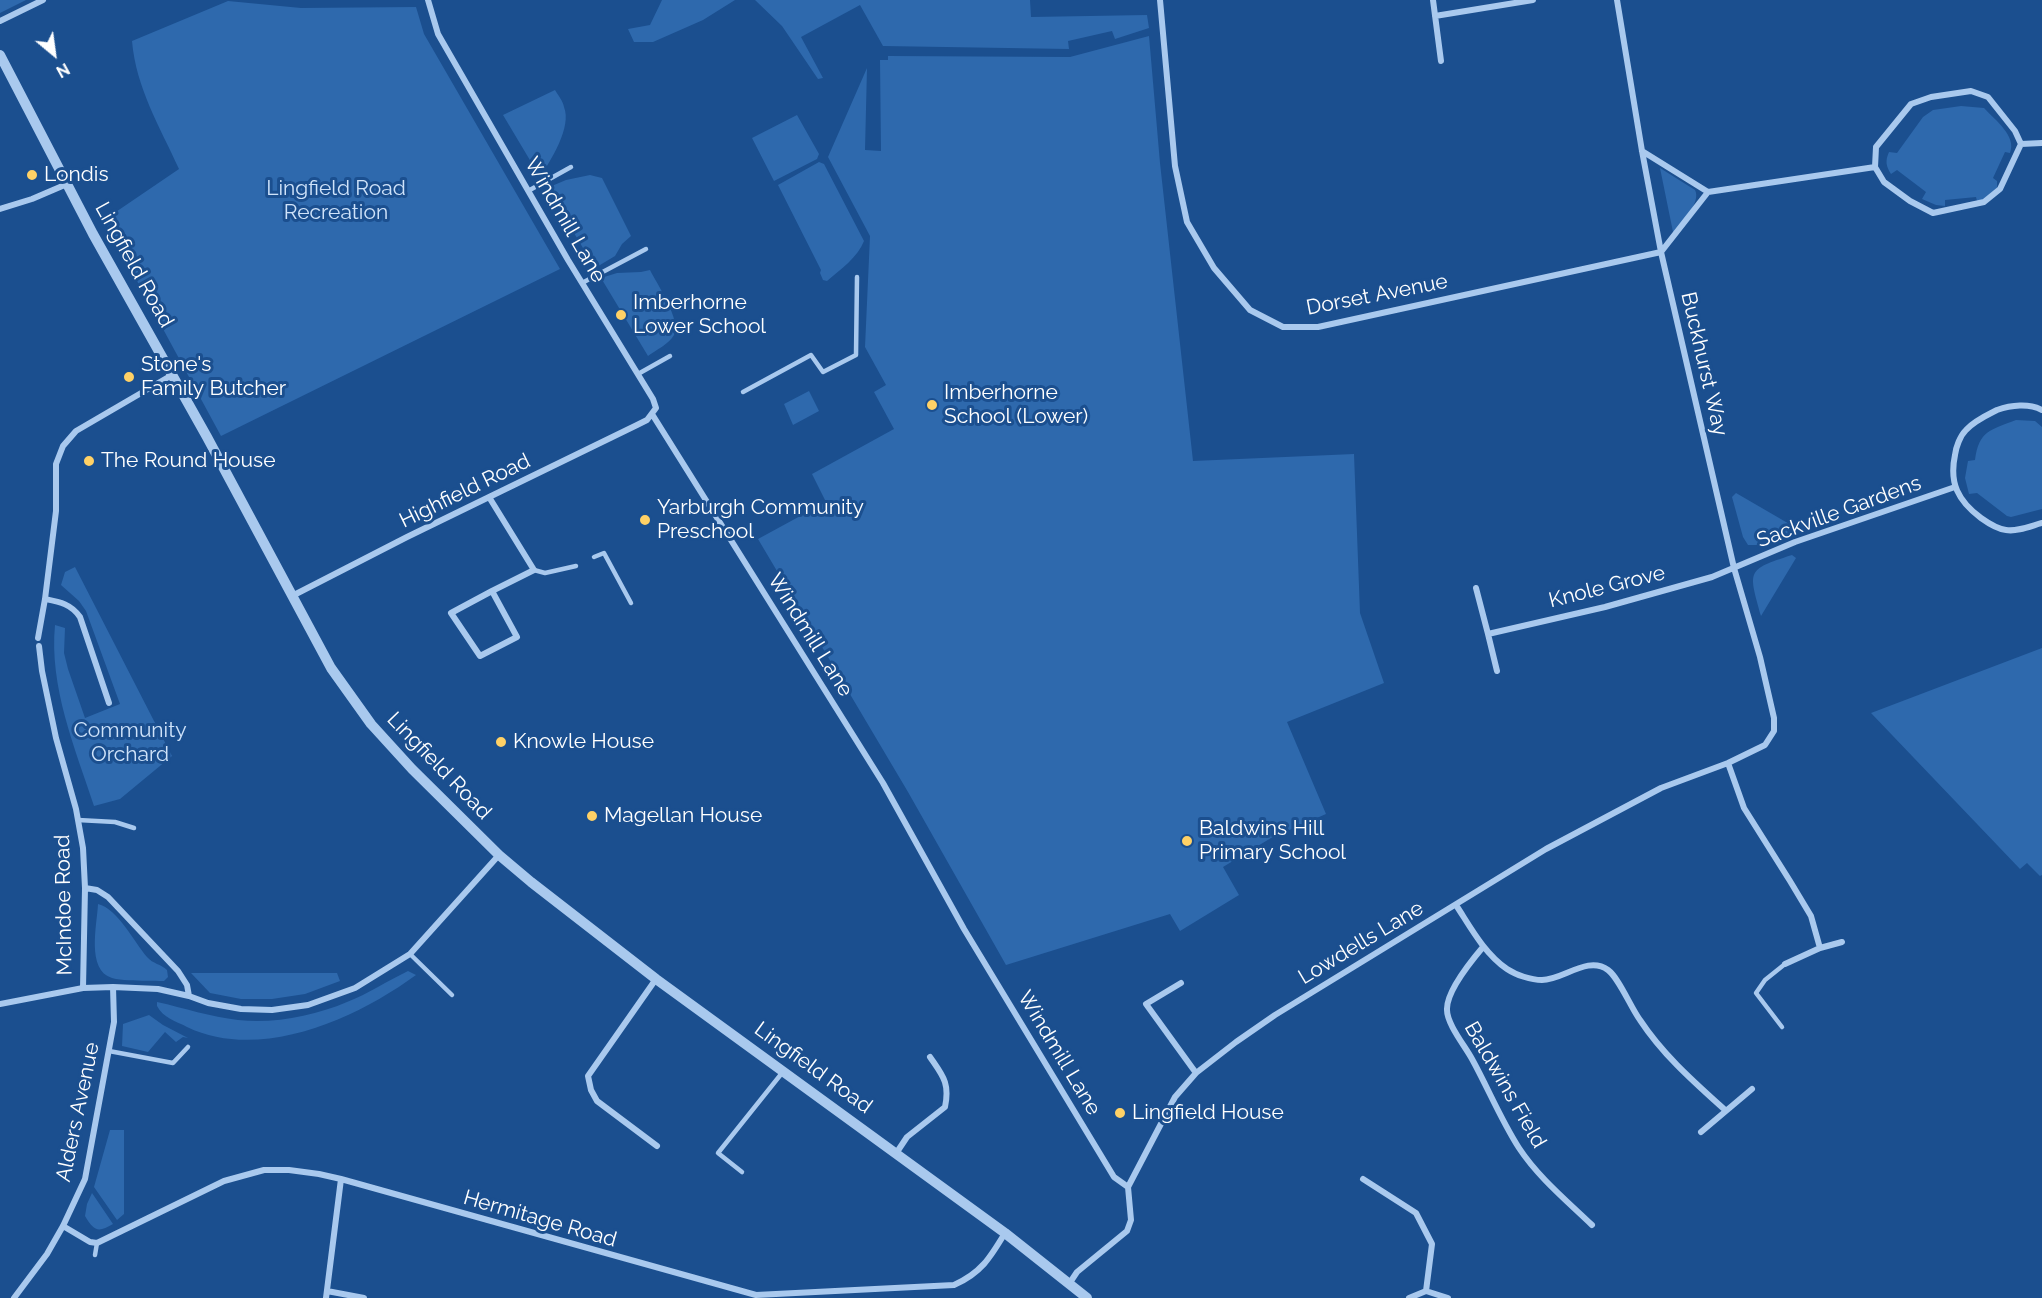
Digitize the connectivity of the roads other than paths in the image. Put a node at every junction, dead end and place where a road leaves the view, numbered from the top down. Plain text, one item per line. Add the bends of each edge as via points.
1 (43, 0) edge
2 (428, 0) edge
3 (1160, 0) edge
4 (1433, 0) edge
5 (1533, 0) edge
6 (1617, 0) edge
7 (1435, 16) junction
8 (0, 21) edge
9 (0, 56) edge
10 (1441, 62) dead end
11 (2042, 143) edge
12 (2021, 144) junction
13 (1642, 151) junction
14 (571, 167) dead end
15 (1875, 167) junction
16 (67, 184) junction
17 (528, 191) junction
18 (1708, 192) junction
19 (0, 209) edge
20 (646, 249) dead end
21 (1661, 252) junction
22 (857, 277) dead end
23 (582, 283) junction
24 (670, 356) dead end
25 (638, 374) junction
26 (172, 375) junction
27 (743, 392) dead end
28 (2042, 410) edge
29 (652, 414) junction
30 (1955, 488) junction
31 (489, 497) junction
32 (2042, 523) edge
33 (594, 557) dead end
34 (576, 566) dead end
35 (1734, 568) junction
36 (534, 570) junction
37 (1476, 588) dead end
38 (492, 591) junction
39 (292, 596) junction
40 (45, 599) junction
41 (631, 603) dead end
42 (1488, 634) junction
43 (38, 638) dead end
44 (39, 646) dead end
45 (1497, 671) dead end
46 (109, 702) dead end
47 (1774, 731) joint
48 (1728, 763) junction
49 (78, 820) junction
50 (134, 828) dead end
51 (499, 855) junction
52 (85, 888) junction
53 (1456, 905) junction
54 (1842, 942) dead end
55 (1483, 947) junction
56 (1820, 948) junction
57 (410, 954) junction
58 (1785, 964) joint
59 (656, 979) junction
60 (1181, 983) dead end
61 (113, 987) junction
62 (83, 988) junction
63 (452, 995) dead end
64 (189, 996) junction
65 (0, 1004) edge
66 (1782, 1027) dead end
67 (188, 1047) dead end
68 (109, 1051) junction
69 (930, 1057) dead end
70 (784, 1071) junction
71 (1196, 1073) junction
72 (1752, 1089) dead end
73 (1725, 1110) junction
74 (1701, 1132) dead end
75 (657, 1146) dead end
76 (897, 1152) junction
77 (742, 1172) dead end
78 (340, 1179) junction
79 (1363, 1179) dead end
80 (1128, 1187) junction
81 (1592, 1225) dead end
82 (63, 1226) junction
83 (1005, 1233) junction
84 (97, 1243) junction
85 (96, 1255) dead end
86 (1069, 1284) junction
87 (1426, 1291) junction
88 (327, 1294) edge
89 (14, 1298) edge
90 (364, 1298) edge
91 (1087, 1298) edge
92 (1409, 1298) edge
93 (1448, 1298) edge

1 - 8 street
2 - 17 street, Windmill Lane via 438,34
3 - 21 street, Dorset Avenue via 1175,166 1187,222 1214,268 1250,310 1283,327 1318,327
4 - 7 street
5 - 7 street
6 - 13 street, Buckhurst Way
7 - 10 street
9 - 16 street, Lingfield Road
11 - 12 street
12 - 15 street via 2000,189 1984,202 1932,213 1884,182
12 - 15 street via 1988,97 1971,91 1930,97 1911,104 1876,147
13 - 18 street
13 - 21 street, Buckhurst Way
14 - 17 lane
15 - 18 street
16 - 19 street
16 - 26 street, Lingfield Road
17 - 23 street, Windmill Lane
18 - 21 street
20 - 23 lane
21 - 35 street, Buckhurst Way
22 - 27 lane via 856,355 823,372 811,355
23 - 25 street, Windmill Lane
24 - 25 lane
25 - 29 street, Windmill Lane via 653,399 656,408
26 - 39 street, Lingfield Road
26 - 40 street via 76,431 63,446 56,464 56,511
28 - 30 street, Sackville Gardens via 2023,405 2005,407 1965,430 1956,447 1952,469
29 - 31 street, Highfield Road via 647,420
29 - 80 street, Windmill Lane via 883,783 964,929 1114,1177
30 - 32 street, Sackville Gardens via 1973,512 1989,524 2007,531
30 - 35 street, Sackville Gardens via 1795,542
31 - 36 street
31 - 39 street, Highfield Road
33 - 41 lane via 604,553
34 - 36 lane via 545,573
35 - 42 street, Knole Grove via 1605,607
35 - 47 street, Buckhurst Way via 1760,657
36 - 38 street
37 - 42 street
38 - 38 street via 452,613 480,656 517,637
39 - 51 street, Lingfield Road via 331,668 371,723
40 - 43 street
40 - 46 street via 65,603 80,617
42 - 45 street
44 - 49 street, McIndoe Road via 56,738
47 - 48 street, Lowdells Lane via 1765,746
48 - 53 street, Lowdells Lane via 1661,788 1546,849
48 - 56 street via 1744,808 1811,916
49 - 50 lane via 115,822
49 - 52 street, McIndoe Road
51 - 57 street
51 - 59 street, Lingfield Road
52 - 62 street, McIndoe Road
52 - 64 street via 108,897 178,971 187,984
53 - 55 street
53 - 71 street, Lowdells Lane via 1275,1015
54 - 56 street
55 - 73 street via 1508,969 1542,980 1581,967 1595,965 1608,970 1640,1021 1674,1063
55 - 81 street, Baldwins Field via 1452,992 1446,1009 1451,1022 1520,1150
56 - 58 street
57 - 63 lane
57 - 64 street via 355,988 308,1005 241,1009
58 - 66 lane via 1764,980 1756,993
59 - 70 street, Lingfield Road
59 - 75 street via 588,1076 597,1101
60 - 71 street via 1146,1004
61 - 62 street
61 - 64 street via 158,989
61 - 68 street, Alders Avenue via 114,1022
62 - 65 street
67 - 68 lane via 173,1063
68 - 82 street, Alders Avenue via 85,1179
69 - 76 street via 945,1080 945,1107 907,1137
70 - 76 street, Lingfield Road
70 - 77 lane via 718,1153
71 - 80 street, Lowdells Lane via 1175,1098
72 - 73 street
73 - 74 street
76 - 83 street, Lingfield Road
78 - 83 street, Hermitage Road via 756,1295 954,1285 979,1271
78 - 84 street, Hermitage Road via 264,1170 214,1186
78 - 88 street
79 - 87 street via 1416,1212 1432,1244
80 - 86 street via 1131,1220 1127,1231 1077,1272
82 - 84 street
82 - 89 street, Alders Avenue
83 - 86 street, Lingfield Road
84 - 85 lane
86 - 91 street, Lingfield Road
87 - 92 street
87 - 93 street
88 - 90 street

